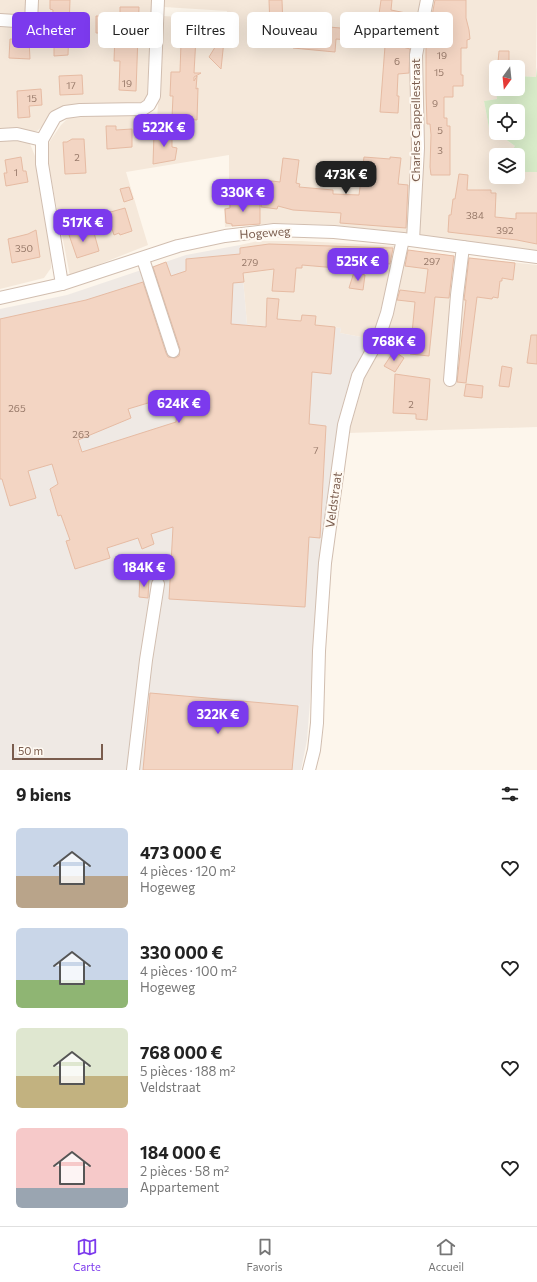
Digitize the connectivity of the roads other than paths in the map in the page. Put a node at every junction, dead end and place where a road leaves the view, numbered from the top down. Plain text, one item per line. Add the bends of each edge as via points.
1 (32, 0) edge
2 (158, 0) edge
3 (427, 0) edge
4 (0, 20) edge
5 (0, 135) edge
6 (42, 140) junction
7 (408, 239) junction
8 (463, 247) junction
9 (537, 257) edge
10 (143, 259) junction
11 (62, 284) junction
12 (0, 298) edge
13 (173, 351) dead end
14 (450, 380) dead end
15 (158, 584) dead end
16 (133, 770) edge
17 (309, 770) edge

1 - 4 street via 31,22
2 - 6 street via 154,96 149,106 143,109 65,112 55,117
3 - 7 street, Charles Cappellestraat via 416,55 418,148
5 - 6 street via 17,134
6 - 11 street via 42,164
7 - 8 street, Hogeweg
7 - 10 street, Hogeweg via 334,232 274,230 225,236 178,246
7 - 17 street, Veldstraat via 378,340 358,376 344,425 325,563 317,723
8 - 9 street, Hogeweg
8 - 14 street
10 - 11 street, Hogeweg
10 - 13 street
11 - 12 street, Hogeweg
15 - 16 street

